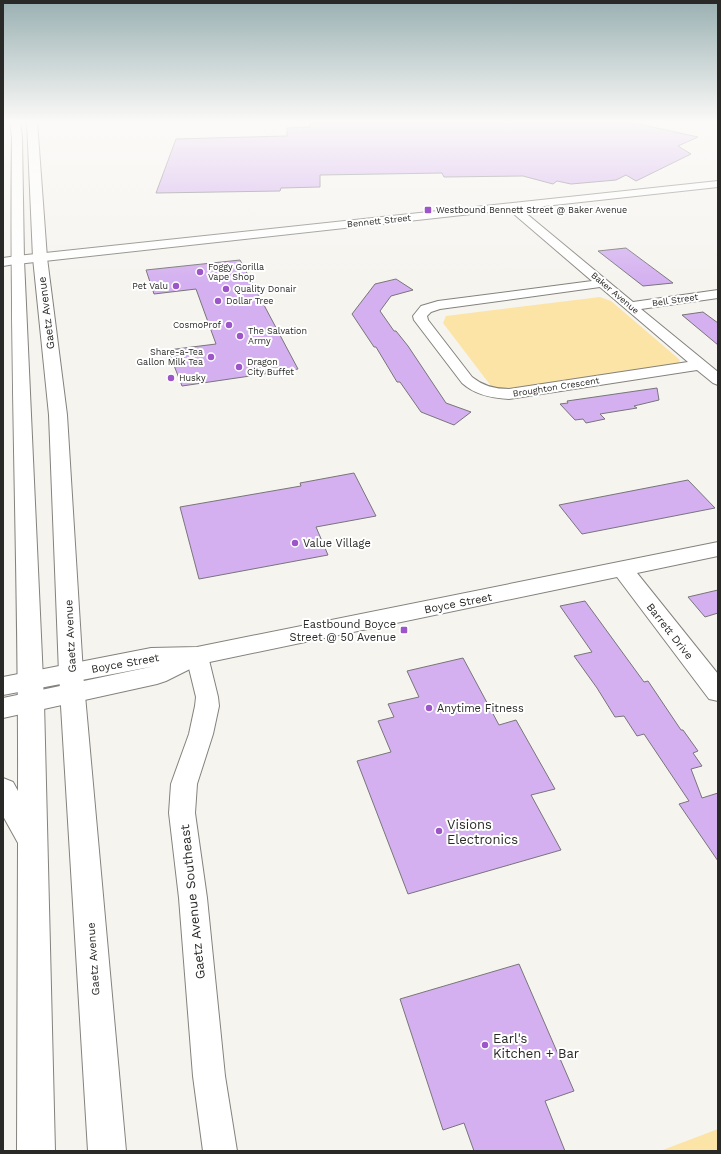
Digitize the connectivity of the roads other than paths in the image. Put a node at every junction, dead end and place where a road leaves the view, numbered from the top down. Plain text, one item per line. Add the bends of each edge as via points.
1 (12, 175) edge
2 (36, 175) edge
3 (718, 184) edge
4 (512, 207) junction
5 (40, 258) junction
6 (10, 261) edge
7 (603, 283) junction
8 (718, 294) edge
9 (631, 306) junction
10 (700, 364) junction
11 (718, 380) edge
12 (718, 549) edge
13 (623, 569) junction
14 (197, 656) junction
15 (72, 683) junction
16 (3, 686) edge
17 (30, 691) junction
18 (718, 692) edge
19 (3, 708) edge
20 (3, 790) edge
21 (32, 840) junction
22 (36, 1151) edge
23 (107, 1151) edge
24 (220, 1151) edge

1 - 6 main road
2 - 5 main road, Gaetz Avenue
3 - 4 main road, Bennett Street
4 - 5 main road, Bennett Street
4 - 7 street, Baker Avenue
5 - 6 main road, Bennett Street
5 - 15 main road, Gaetz Avenue via 58,415
6 - 17 main road
7 - 9 street, Baker Avenue
7 - 10 street, Broughton Crescent via 438,305 426,308 420,316 467,380 476,388 488,392 509,394
8 - 9 street, Bell Street
9 - 10 street, Baker Avenue
10 - 11 street, Baker Avenue
12 - 13 main road, Boyce Street
13 - 14 main road, Boyce Street
13 - 18 main road, Barrett Drive
14 - 15 main road, Boyce Street via 157,675
14 - 24 street, Gaetz Avenue Southeast via 207,706 201,734 184,784 182,813 193,898 209,1076
15 - 17 main road, Boyce Street
15 - 23 main road, Gaetz Avenue
16 - 17 main road
17 - 19 main road
17 - 21 main road
20 - 21 main road
21 - 22 main road

